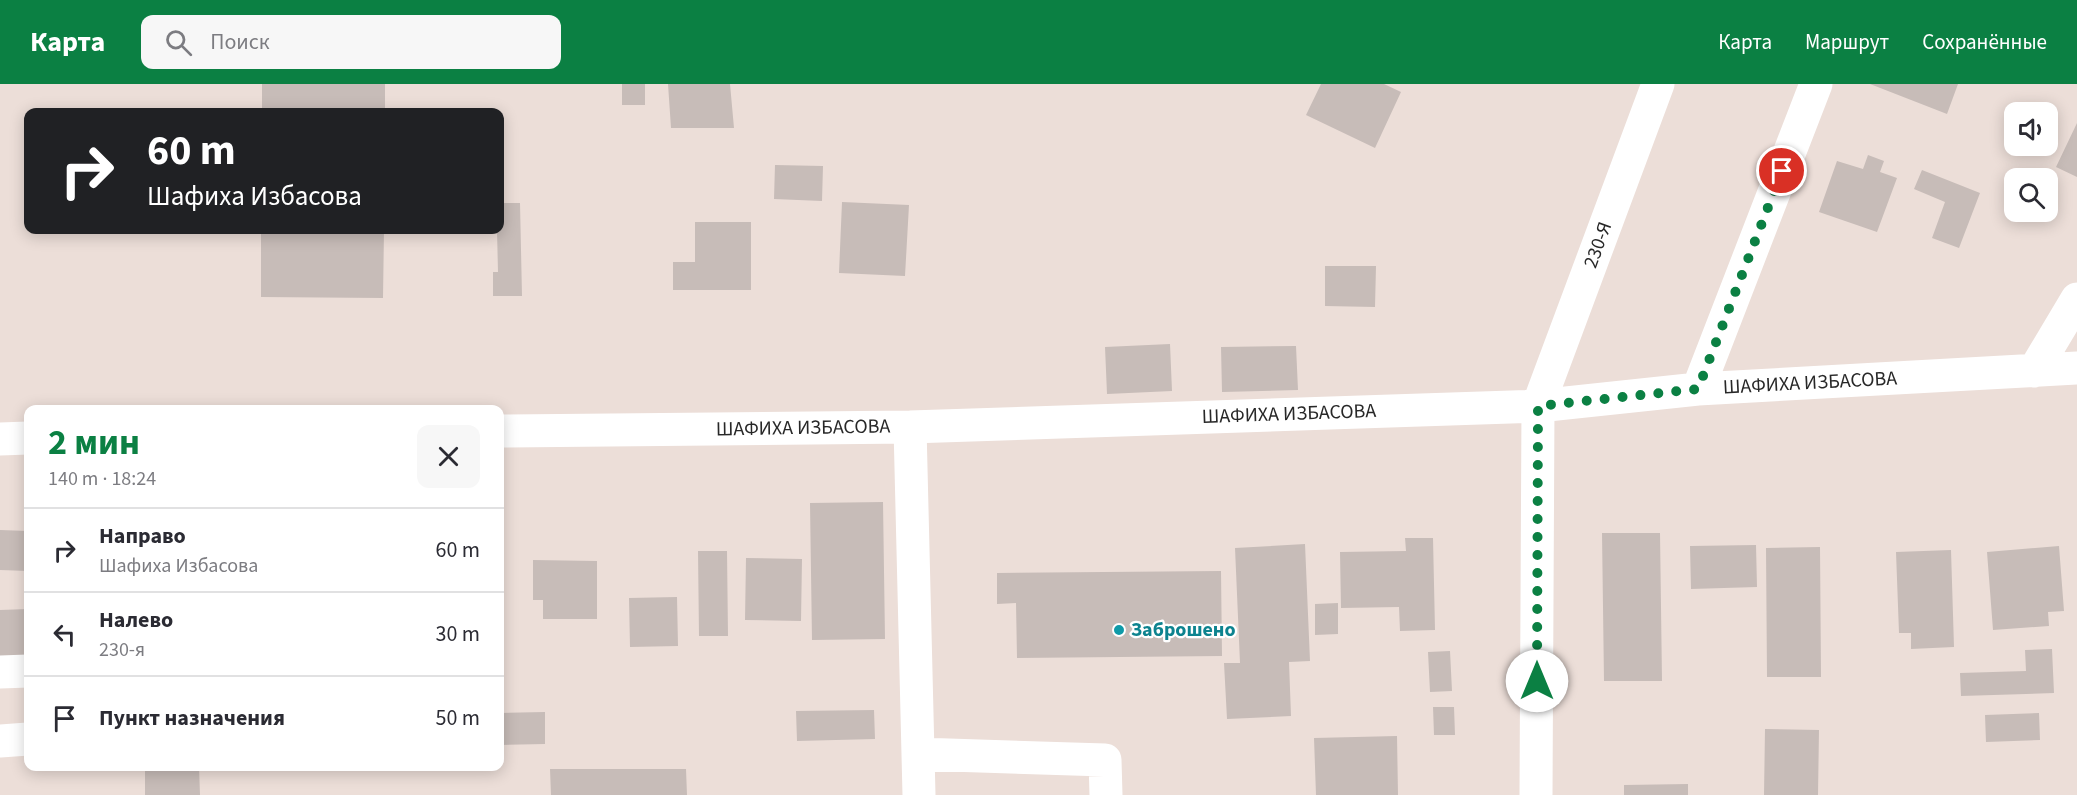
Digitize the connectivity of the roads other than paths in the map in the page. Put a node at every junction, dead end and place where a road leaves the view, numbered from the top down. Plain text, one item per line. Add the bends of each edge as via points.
1 (1658, 84) edge
2 (1816, 84) edge
3 (2077, 299) edge
4 (2077, 368) edge
5 (2034, 371) junction
6 (1698, 389) junction
7 (1538, 406) junction
8 (910, 427) junction
9 (504, 432) edge
10 (24, 438) edge
11 (0, 439) edge
12 (24, 671) edge
13 (0, 672) edge
14 (24, 739) edge
15 (0, 741) edge
16 (918, 754) junction
17 (919, 795) edge
18 (1106, 795) edge
19 (1536, 795) edge

1 - 7 street, 230-Я
2 - 6 street
3 - 5 street
4 - 5 street, ШАФИХА ИЗБАСОВА
5 - 6 street, ШАФИХА ИЗБАСОВА
6 - 7 street, ШАФИХА ИЗБАСОВА
7 - 8 street, ШАФИХА ИЗБАСОВА
7 - 19 street
8 - 9 street, ШАФИХА ИЗБАСОВА
8 - 16 street
10 - 11 street
12 - 13 street
14 - 15 street
16 - 17 street
16 - 18 street via 1105,760

